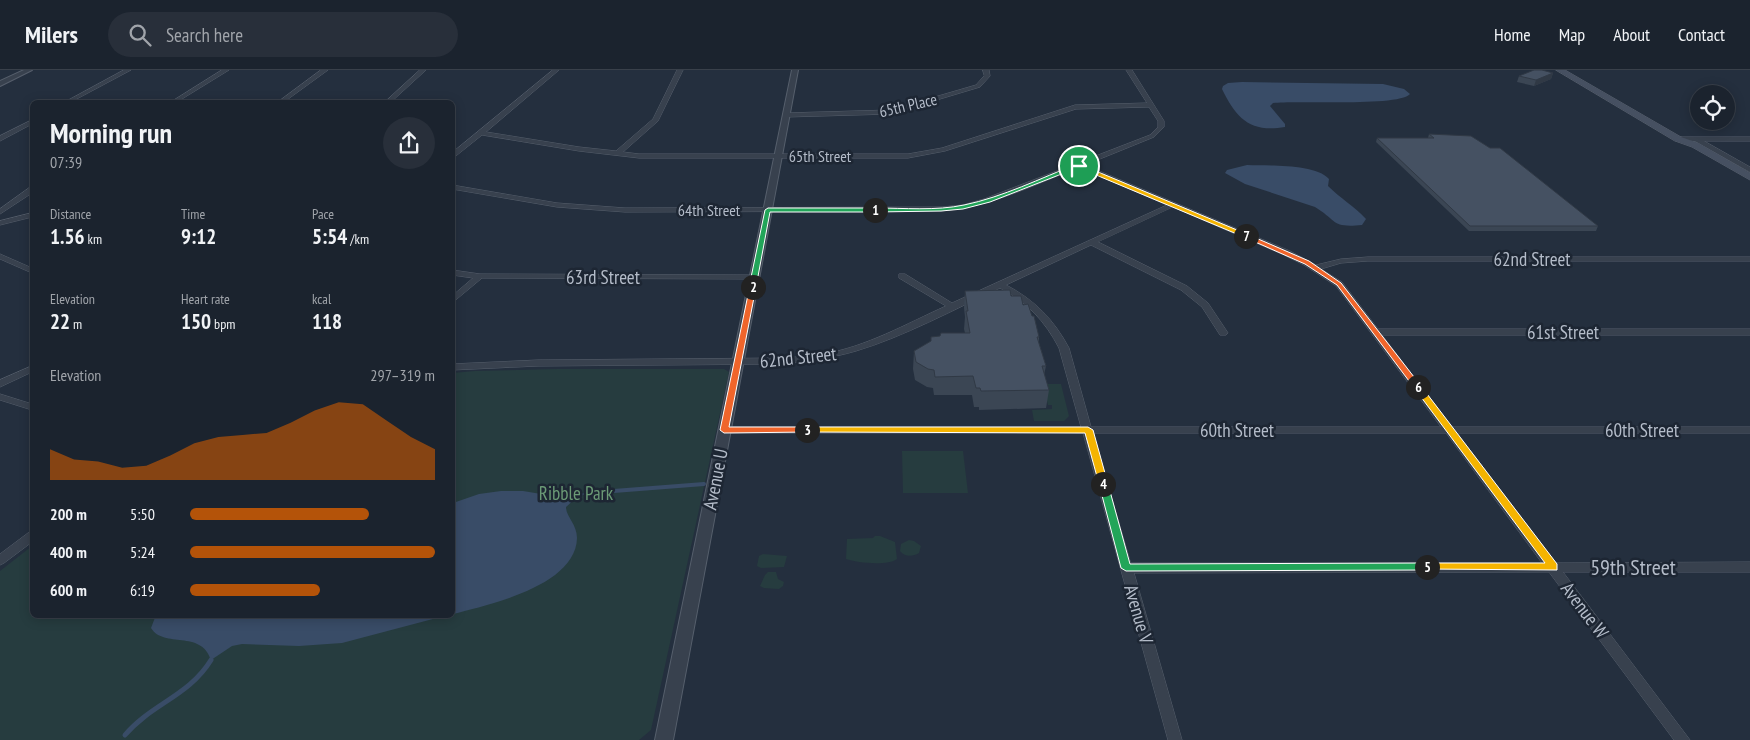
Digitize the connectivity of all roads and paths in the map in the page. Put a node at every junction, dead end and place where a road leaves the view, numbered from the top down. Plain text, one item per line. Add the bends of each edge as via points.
1 (29, 70) edge
2 (128, 70) edge
3 (226, 70) edge
4 (324, 70) edge
5 (423, 70) edge
6 (556, 70) edge
7 (680, 70) edge
8 (795, 70) edge
9 (986, 70) edge
10 (1129, 70) edge
11 (1560, 70) edge
12 (0, 84) edge
13 (72, 100) edge
14 (177, 100) edge
15 (284, 100) edge
16 (390, 100) edge
17 (1152, 105) junction
18 (786, 115) junction
19 (30, 123) edge
20 (482, 133) junction
21 (0, 139) edge
22 (1678, 139) junction
23 (1697, 139) junction
24 (1750, 139) edge
25 (617, 154) junction
26 (455, 155) edge
27 (778, 156) junction
28 (1079, 166) junction
29 (1750, 170) edge
30 (1750, 176) edge
31 (1750, 185) edge
32 (455, 188) edge
33 (30, 191) edge
34 (1172, 205) junction
35 (768, 210) junction
36 (0, 212) edge
37 (30, 215) edge
38 (0, 222) edge
39 (1090, 242) junction
40 (0, 256) edge
41 (1750, 259) edge
42 (1315, 268) junction
43 (30, 270) edge
44 (455, 272) edge
45 (480, 276) junction
46 (902, 276) dead end
47 (754, 277) junction
48 (999, 284) junction
49 (455, 298) edge
50 (951, 306) junction
51 (1376, 332) junction
52 (1750, 332) edge
53 (1223, 333) dead end
54 (738, 362) junction
55 (455, 367) edge
56 (30, 370) edge
57 (0, 384) edge
58 (0, 397) edge
59 (30, 406) edge
60 (724, 430) junction
61 (1088, 430) junction
62 (1450, 430) junction
63 (1750, 430) edge
64 (30, 538) edge
65 (0, 560) edge
66 (1553, 567) junction
67 (1750, 567) edge
68 (1126, 568) junction
69 (664, 740) edge
70 (1175, 740) edge
71 (1683, 740) edge

1 - 12 street
2 - 13 street
3 - 14 street
4 - 15 street
5 - 16 street
6 - 20 street
7 - 25 street via 656,120
8 - 18 street, Avenue U
9 - 18 street, 65th Place via 987,76 978,86 896,111
10 - 17 street
11 - 22 main road
17 - 27 street, 65th Street via 1075,107 924,154
17 - 28 street via 1161,127 1152,136
18 - 27 street, Avenue U
19 - 21 street
20 - 25 street, 65th Street
20 - 26 street
22 - 23 street
22 - 30 main road
22 - 31 main road via 1682,145
23 - 24 street
23 - 29 street
25 - 27 street, 65th Street
27 - 35 street, Avenue U
28 - 34 street, Avenue W
28 - 35 street, 64th Street via 988,201 963,207
32 - 35 street, 64th Street via 577,208
33 - 36 street
34 - 39 street, 62nd Street
34 - 42 street, Avenue W
35 - 47 street, Avenue U
37 - 38 street
39 - 48 street, 62nd Street
39 - 53 street via 1184,288 1210,311
40 - 43 street
41 - 42 street, 62nd Street via 1368,259 1341,261
42 - 51 street, Avenue W via 1339,284
44 - 45 street, 63rd Street
45 - 47 street, 63rd Street
45 - 49 street
46 - 50 street
47 - 54 street, Avenue U
48 - 50 street, 62nd Street
48 - 61 street, Avenue V via 1034,306 1055,328
50 - 54 street, 62nd Street via 854,349 814,358
51 - 52 street, 61st Street
51 - 62 street, Avenue W
54 - 55 street, 62nd Street
54 - 60 street, Avenue U
56 - 57 street
58 - 59 street
60 - 61 street, 60th Street
60 - 69 street, Avenue U
61 - 62 street, 60th Street
61 - 68 street, Avenue V
62 - 63 street, 60th Street
62 - 66 street, Avenue W
64 - 65 street
66 - 67 street, 59th Street
66 - 68 street, 59th Street
66 - 71 street, Avenue W
68 - 70 street, Avenue V

